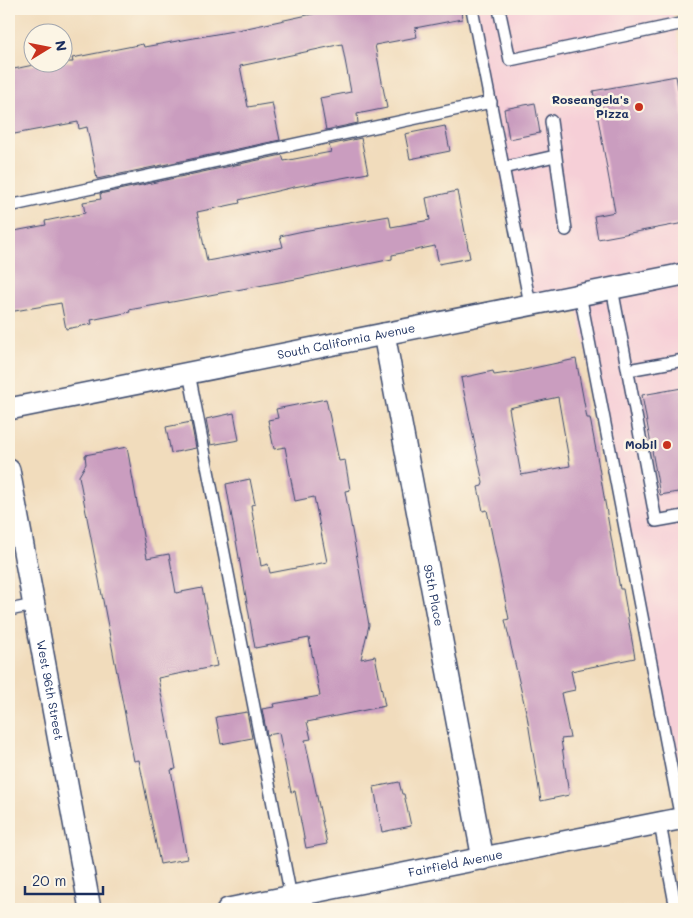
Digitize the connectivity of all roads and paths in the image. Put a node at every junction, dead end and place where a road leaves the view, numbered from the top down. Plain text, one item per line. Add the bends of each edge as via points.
1 (472, 9) edge
2 (499, 9) edge
3 (684, 22) edge
4 (490, 102) junction
5 (550, 120) dead end
6 (555, 156) junction
7 (504, 168) junction
8 (9, 206) edge
9 (566, 230) dead end
10 (684, 274) edge
11 (612, 288) junction
12 (580, 294) junction
13 (530, 304) junction
14 (384, 334) junction
15 (684, 360) edge
16 (628, 370) junction
17 (189, 373) junction
18 (9, 409) edge
19 (9, 470) edge
20 (684, 516) edge
21 (34, 605) junction
22 (9, 610) edge
23 (682, 819) edge
24 (660, 824) junction
25 (484, 859) junction
26 (291, 897) junction
27 (90, 909) edge
28 (228, 909) edge
29 (676, 909) edge

1 - 4 lane
2 - 3 lane via 510,60
4 - 7 lane
4 - 8 lane
5 - 6 lane
6 - 7 lane
6 - 9 lane
7 - 13 lane
10 - 11 street, South California Avenue
11 - 12 street, South California Avenue
11 - 16 lane
12 - 13 street, South California Avenue
12 - 23 lane
13 - 14 street, South California Avenue
14 - 17 street, South California Avenue
14 - 25 street, 95th Place
15 - 16 lane
16 - 20 lane via 644,424 656,521
17 - 18 street, South California Avenue
17 - 26 lane
19 - 21 street, West 96th Street
21 - 22 lane
21 - 27 street, West 96th Street
23 - 24 street, Fairfield Avenue
24 - 25 street, Fairfield Avenue
24 - 29 lane
25 - 26 street, Fairfield Avenue
26 - 28 street, Fairfield Avenue

